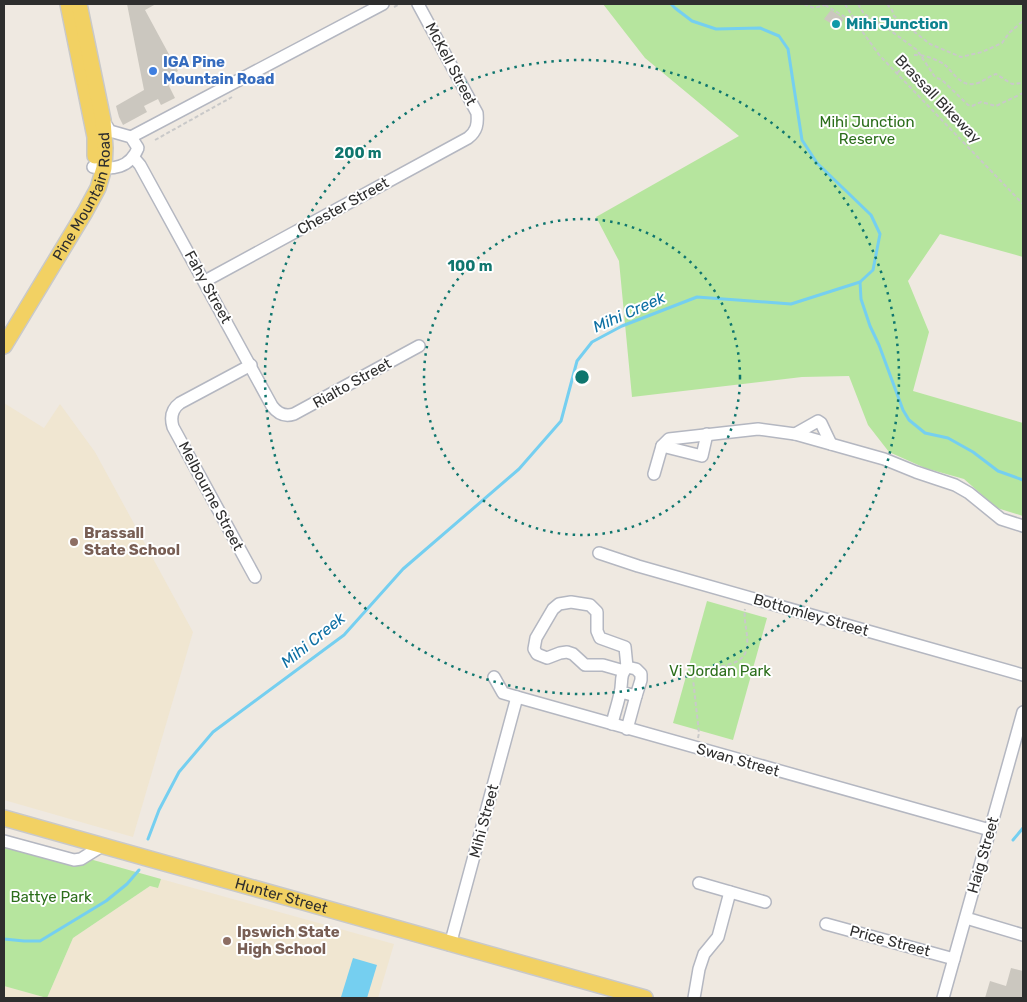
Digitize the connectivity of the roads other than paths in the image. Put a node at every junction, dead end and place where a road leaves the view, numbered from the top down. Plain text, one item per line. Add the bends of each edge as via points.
1 (68, 4) edge
2 (79, 4) edge
3 (383, 4) edge
4 (418, 4) edge
5 (476, 127) joint
6 (105, 132) junction
7 (131, 137) junction
8 (134, 158) junction
9 (98, 168) junction
10 (205, 281) junction
11 (4, 329) edge
12 (4, 346) edge
13 (420, 346) dead end
14 (251, 365) junction
15 (283, 415) joint
16 (707, 434) junction
17 (795, 434) junction
18 (830, 444) junction
19 (662, 446) junction
20 (654, 474) dead end
21 (1023, 526) edge
22 (599, 553) dead end
23 (255, 577) dead end
24 (625, 669) junction
25 (1023, 676) edge
26 (494, 677) dead end
27 (621, 692) junction
28 (636, 696) junction
29 (517, 697) junction
30 (1023, 712) edge
31 (612, 724) junction
32 (627, 729) junction
33 (4, 818) edge
34 (990, 830) junction
35 (4, 841) edge
36 (102, 846) junction
37 (699, 883) dead end
38 (730, 892) junction
39 (764, 902) dead end
40 (966, 918) junction
41 (826, 924) dead end
42 (1023, 935) edge
43 (450, 944) junction
44 (954, 959) junction
45 (645, 998) edge
46 (694, 998) edge
47 (943, 998) edge

1 - 6 main road, Pine Mountain Road
2 - 6 main road, Pine Mountain Road
3 - 7 street
4 - 5 street, McKell Street via 475,109
5 - 10 street, Chester Street via 468,138
6 - 7 street
6 - 9 main road, Pine Mountain Road via 96,148
7 - 8 street via 138,148
8 - 9 street via 118,167
8 - 10 street, Fahy Street
9 - 11 main road, Pine Mountain Road
9 - 12 main road, Pine Mountain Road via 98,188
10 - 14 street, Fahy Street
13 - 15 street, Rialto Street via 294,414
14 - 15 street, Fahy Street via 272,406
14 - 23 street, Melbourne Street via 180,403 172,413 173,427
16 - 17 street via 758,429
16 - 19 street via 669,439
16 - 19 street via 702,456
17 - 18 street
17 - 18 street via 818,421
18 - 21 street via 884,459 955,485 1001,519
19 - 20 street
22 - 25 street, Bottomley Street
24 - 24 street via 585,665 566,652 541,657 534,649 534,642 559,604 590,605 596,612 600,638 625,647
24 - 27 street
24 - 28 street via 636,669 641,674
26 - 29 street, Swan Street via 503,693
27 - 28 street
27 - 31 street
28 - 32 street
29 - 31 street, Swan Street
29 - 43 street, Mihi Street
30 - 34 street, Haig Street
31 - 32 street, Swan Street
32 - 34 street, Swan Street
33 - 36 main road, Hunter Street
34 - 40 street, Haig Street
35 - 36 street via 74,860
36 - 43 main road, Hunter Street
37 - 38 street
38 - 39 street
38 - 46 street via 718,937 704,954
40 - 42 street
40 - 44 street, Haig Street
41 - 44 street, Price Street
43 - 45 main road, Hunter Street
44 - 47 street, Haig Street

